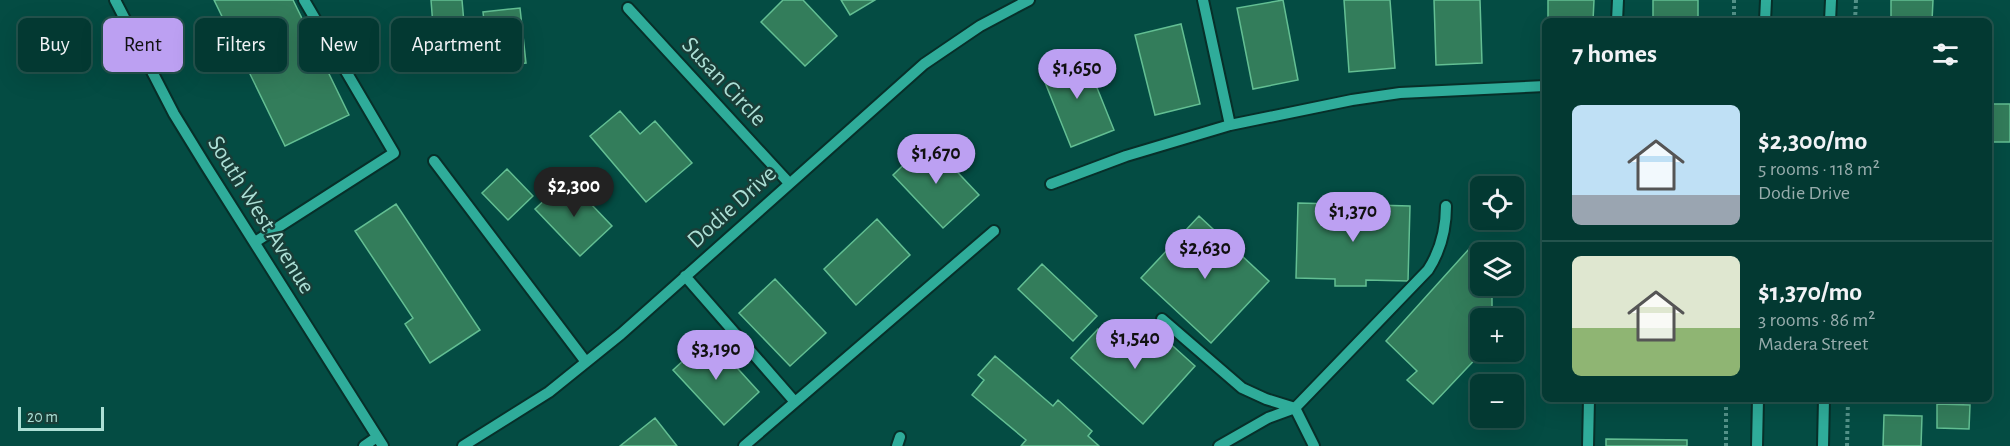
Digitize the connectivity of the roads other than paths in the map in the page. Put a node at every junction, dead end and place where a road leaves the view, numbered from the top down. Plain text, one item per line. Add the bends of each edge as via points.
1 (114, 0) edge
2 (304, 0) edge
3 (1029, 0) edge
4 (1203, 0) edge
5 (1618, 0) edge
6 (1766, 0) edge
7 (1831, 0) edge
8 (628, 8) dead end
9 (1617, 18) edge
10 (1766, 18) edge
11 (1830, 18) edge
12 (1542, 86) edge
13 (1230, 125) junction
14 (434, 161) dead end
15 (789, 183) junction
16 (1051, 184) dead end
17 (1446, 206) dead end
18 (994, 231) dead end
19 (255, 242) junction
20 (685, 276) junction
21 (1162, 319) dead end
22 (586, 362) junction
23 (795, 402) junction
24 (1589, 402) edge
25 (1758, 402) edge
26 (1824, 402) edge
27 (1294, 408) junction
28 (380, 441) edge
29 (364, 446) edge
30 (463, 446) edge
31 (744, 446) edge
32 (1220, 446) edge
33 (1314, 446) edge
34 (1588, 446) edge
35 (1757, 446) edge
36 (1823, 446) edge

1 - 19 street, South West Avenue via 174,114
2 - 19 street via 394,153
3 - 15 street, Dodie Drive via 980,26 924,64
4 - 13 street
5 - 9 street
6 - 10 street
7 - 11 street
8 - 15 street, Susan Circle
12 - 13 street via 1400,93
13 - 16 street via 1126,156
14 - 22 street
15 - 20 street, Dodie Drive
17 - 27 street via 1442,238 1428,270
18 - 23 street
19 - 28 street, South West Avenue
20 - 22 street, Dodie Drive
20 - 23 street
21 - 27 street via 1242,388
22 - 30 street, Dodie Drive via 549,392
23 - 31 street
24 - 34 street
25 - 35 street
26 - 36 street
27 - 32 street
27 - 33 street
28 - 29 street

